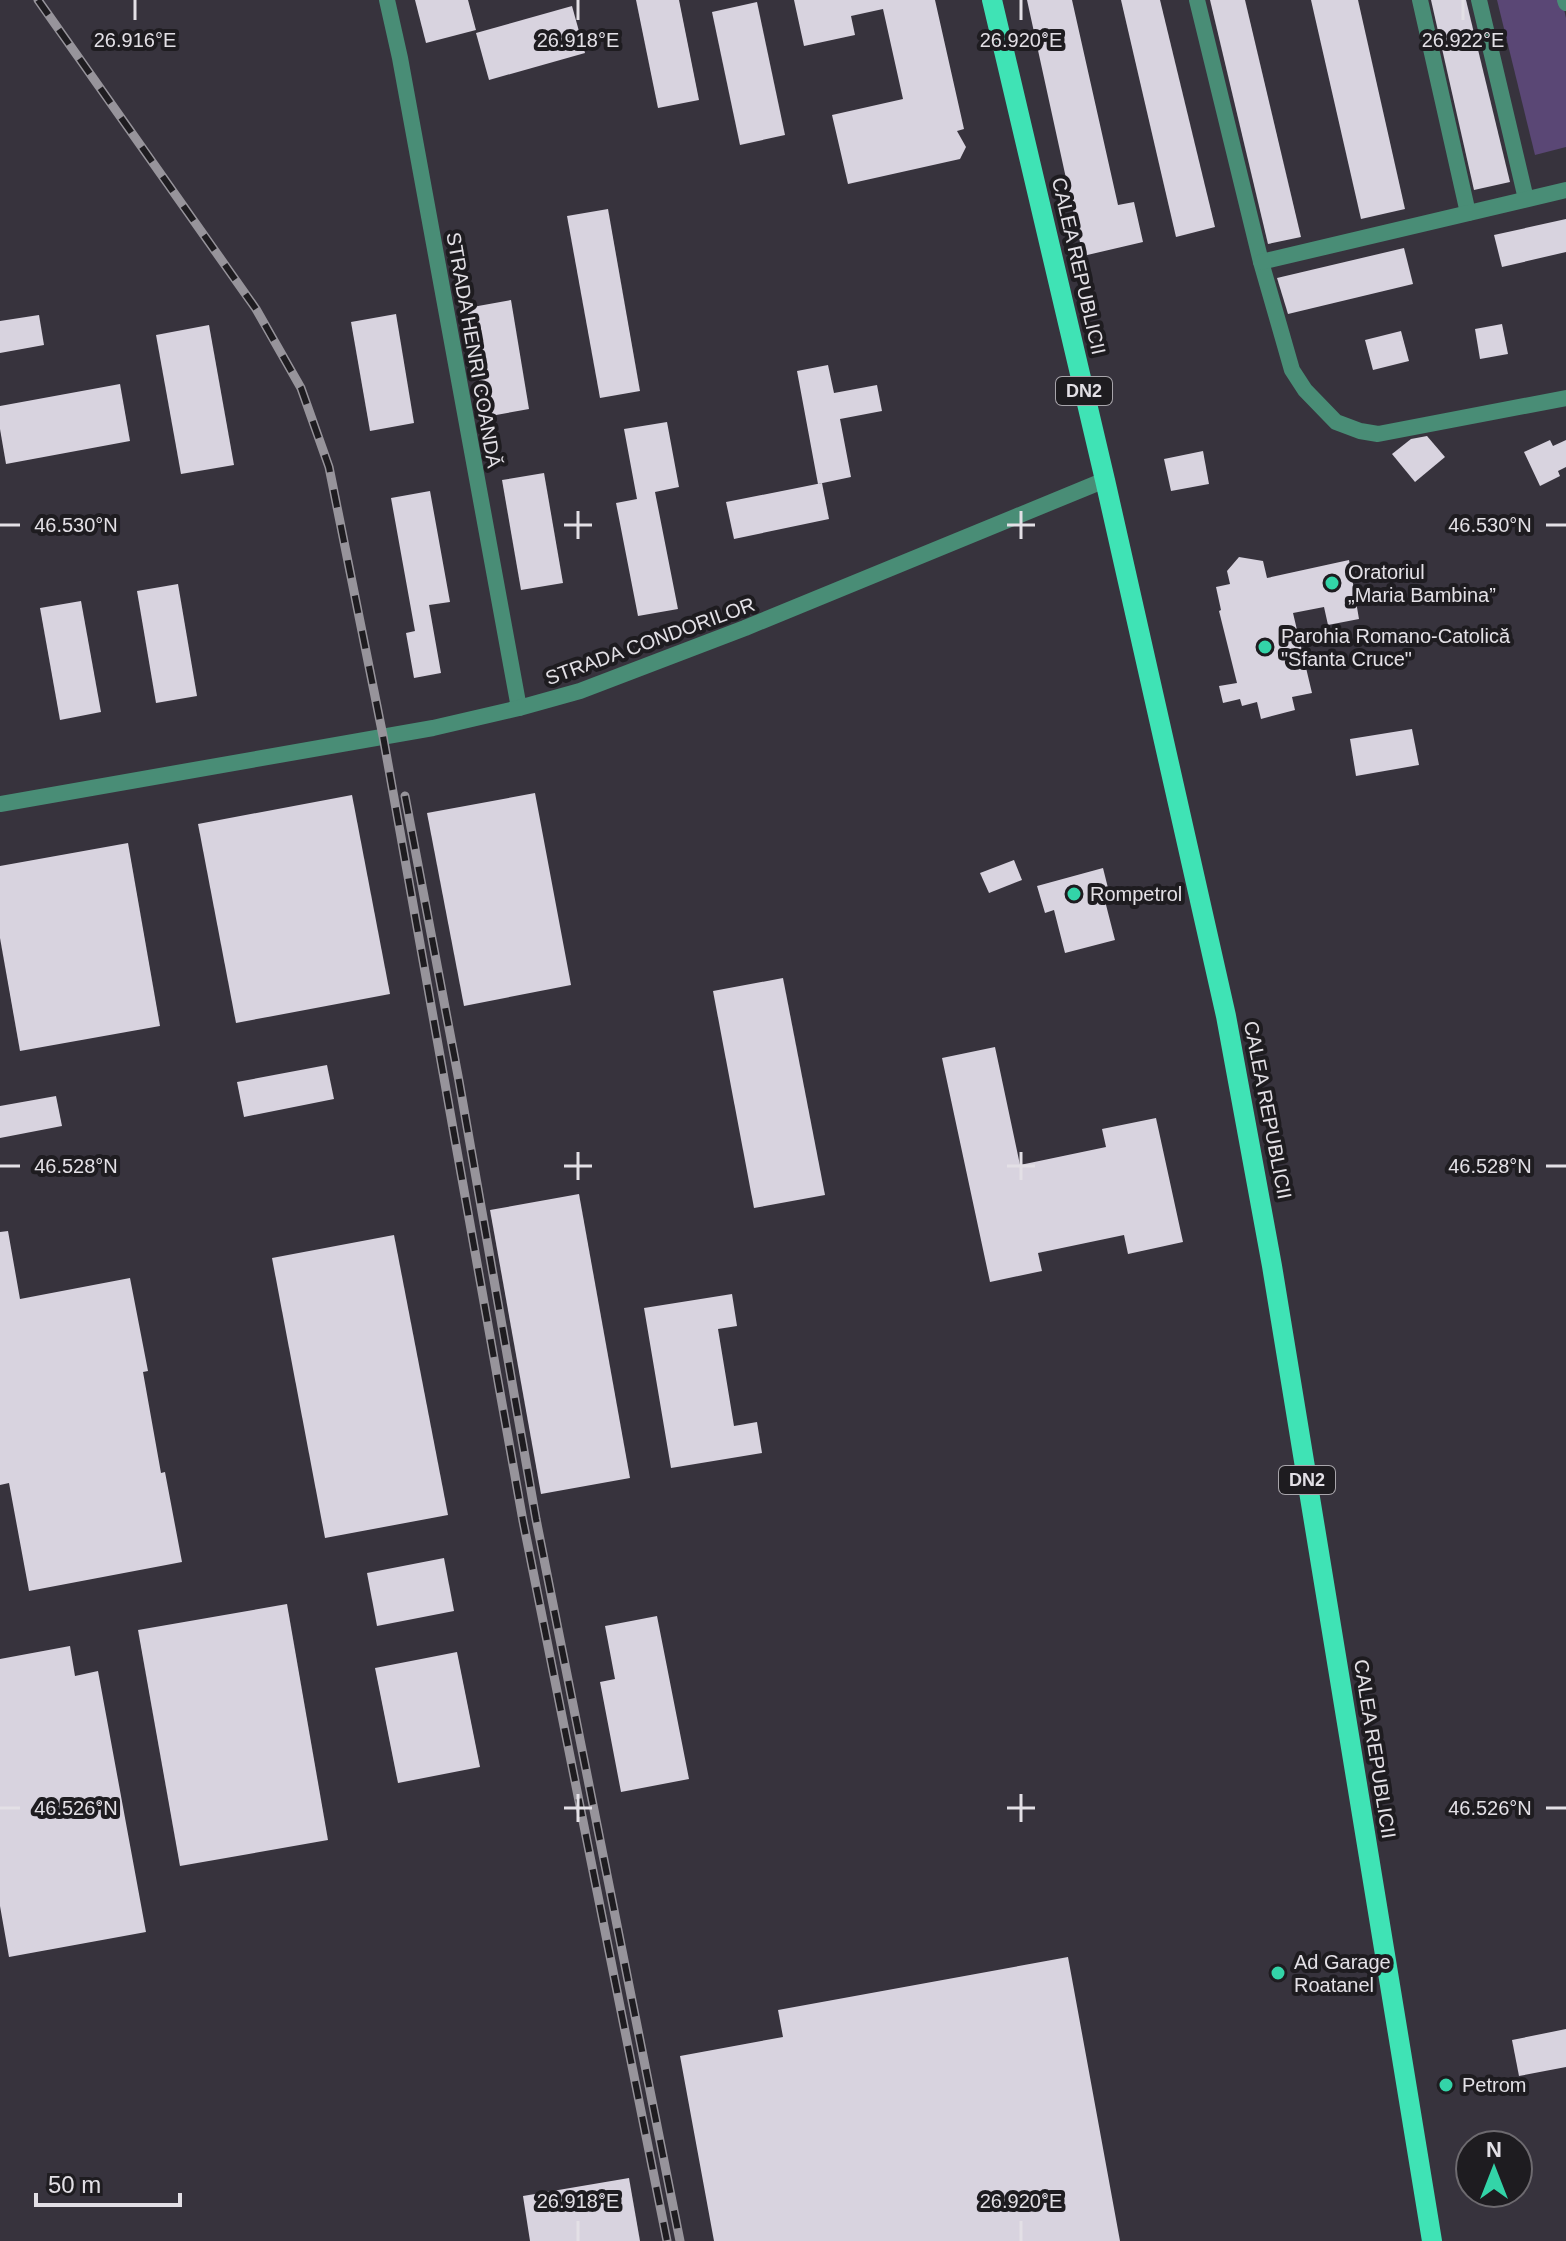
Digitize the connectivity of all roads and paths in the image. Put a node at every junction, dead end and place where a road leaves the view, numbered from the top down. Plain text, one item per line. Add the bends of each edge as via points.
1 (387, 0) edge
2 (992, 0) edge
3 (1197, 0) edge
4 (1420, 0) edge
5 (1479, 0) edge
6 (1566, 190) edge
7 (1526, 199) junction
8 (1468, 213) junction
9 (1261, 262) junction
10 (1566, 398) edge
11 (1105, 480) junction
12 (519, 708) junction
13 (0, 804) edge
14 (1432, 2241) edge

1 - 12 street, STRADA HENRI COANDĂ
2 - 11 main road, CALEA REPUBLICII / DN2
3 - 9 street
4 - 8 street
5 - 7 street
6 - 7 street
7 - 8 street
8 - 9 street
9 - 10 street via 1292,370 1336,422 1378,434
11 - 12 street, STRADA CONDORILOR via 745,628 580,691
11 - 14 main road, CALEA REPUBLICII / DN2 via 1250,1140
12 - 13 street, STRADA CONDORILOR via 433,728

